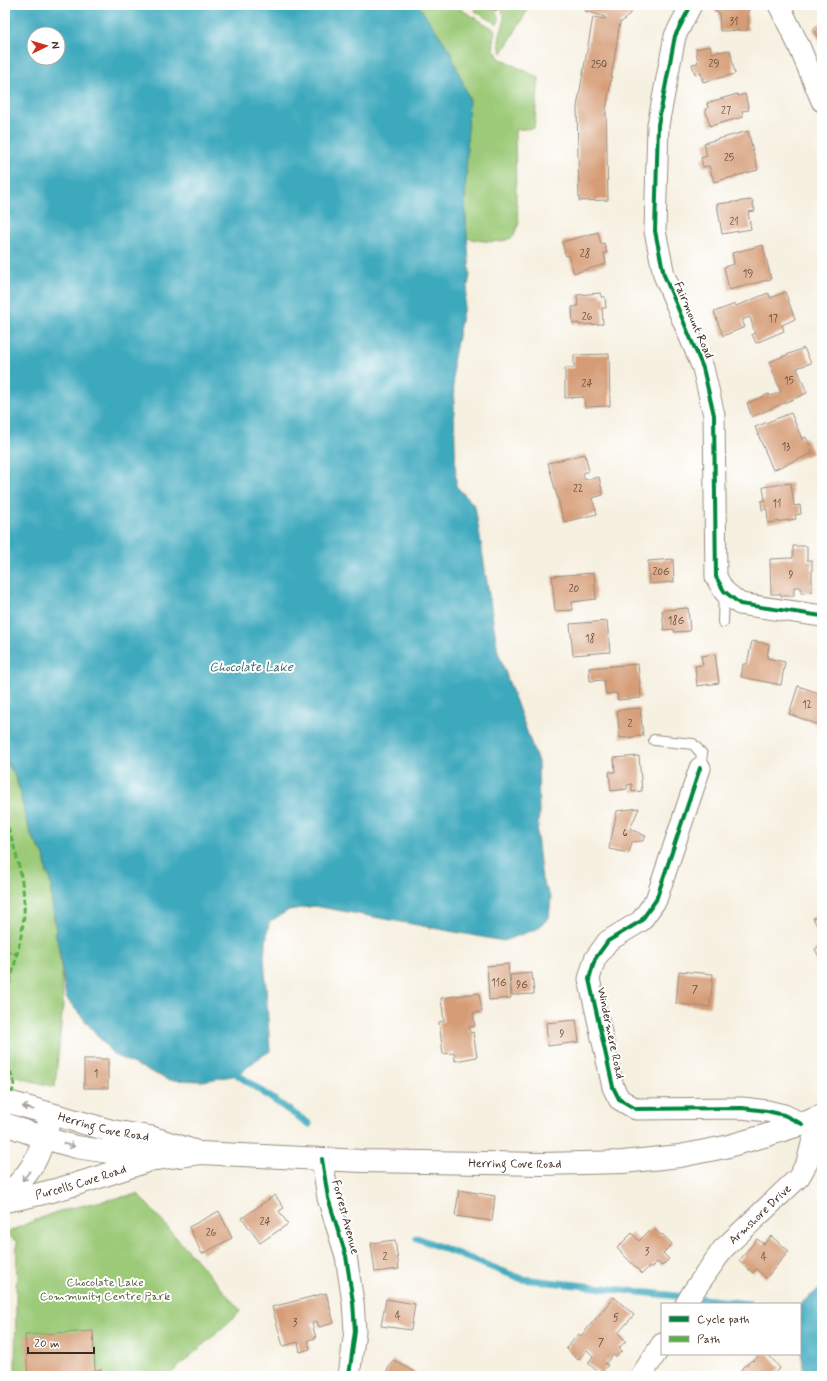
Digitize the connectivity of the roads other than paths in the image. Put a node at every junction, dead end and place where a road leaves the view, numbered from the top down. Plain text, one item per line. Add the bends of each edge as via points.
1 (691, 5) edge
2 (779, 5) edge
3 (822, 101) edge
4 (724, 591) junction
5 (822, 616) edge
6 (722, 622) dead end
7 (654, 740) dead end
8 (700, 768) joint
9 (5, 1101) edge
10 (50, 1114) junction
11 (814, 1119) edge
12 (5, 1124) edge
13 (44, 1138) junction
14 (201, 1153) junction
15 (155, 1159) junction
16 (322, 1159) junction
17 (5, 1196) edge
18 (5, 1202) edge
19 (690, 1298) edge
20 (661, 1346) edge
21 (349, 1376) edge
22 (641, 1376) edge

1 - 4 street, Fairmount Road via 675,36 658,125 655,231 664,276 703,368 714,415 716,577
2 - 3 street
4 - 5 street, Fairmount Road via 740,604
4 - 6 lane
7 - 8 lane, Windermere Road via 693,744 702,754
8 - 11 street, Windermere Road via 656,900 641,921 608,941 595,959 589,979 613,1087 619,1099 636,1109 742,1108
10 -> 9 main road, Herring Cove Road
10 - 13 main road, Purcells Cove Road
10 - 14 main road, Herring Cove Road via 112,1131 150,1137
11 - 16 main road, Herring Cove Road via 725,1147 680,1156 623,1162 468,1164
11 - 19 street, Armshore Drive via 807,1163 799,1177 723,1249
12 - 13 main road, Herring Cove Road
13 -> 15 main road, Herring Cove Road via 76,1147
13 -> 17 main road, Purcells Cove Road via 37,1159 28,1173
14 - 15 main road, Herring Cove Road
14 - 16 main road, Herring Cove Road
15 - 18 main road, Purcells Cove Road
16 - 21 street, Forrest Avenue via 328,1198 346,1256 353,1302 355,1331
20 - 22 street

